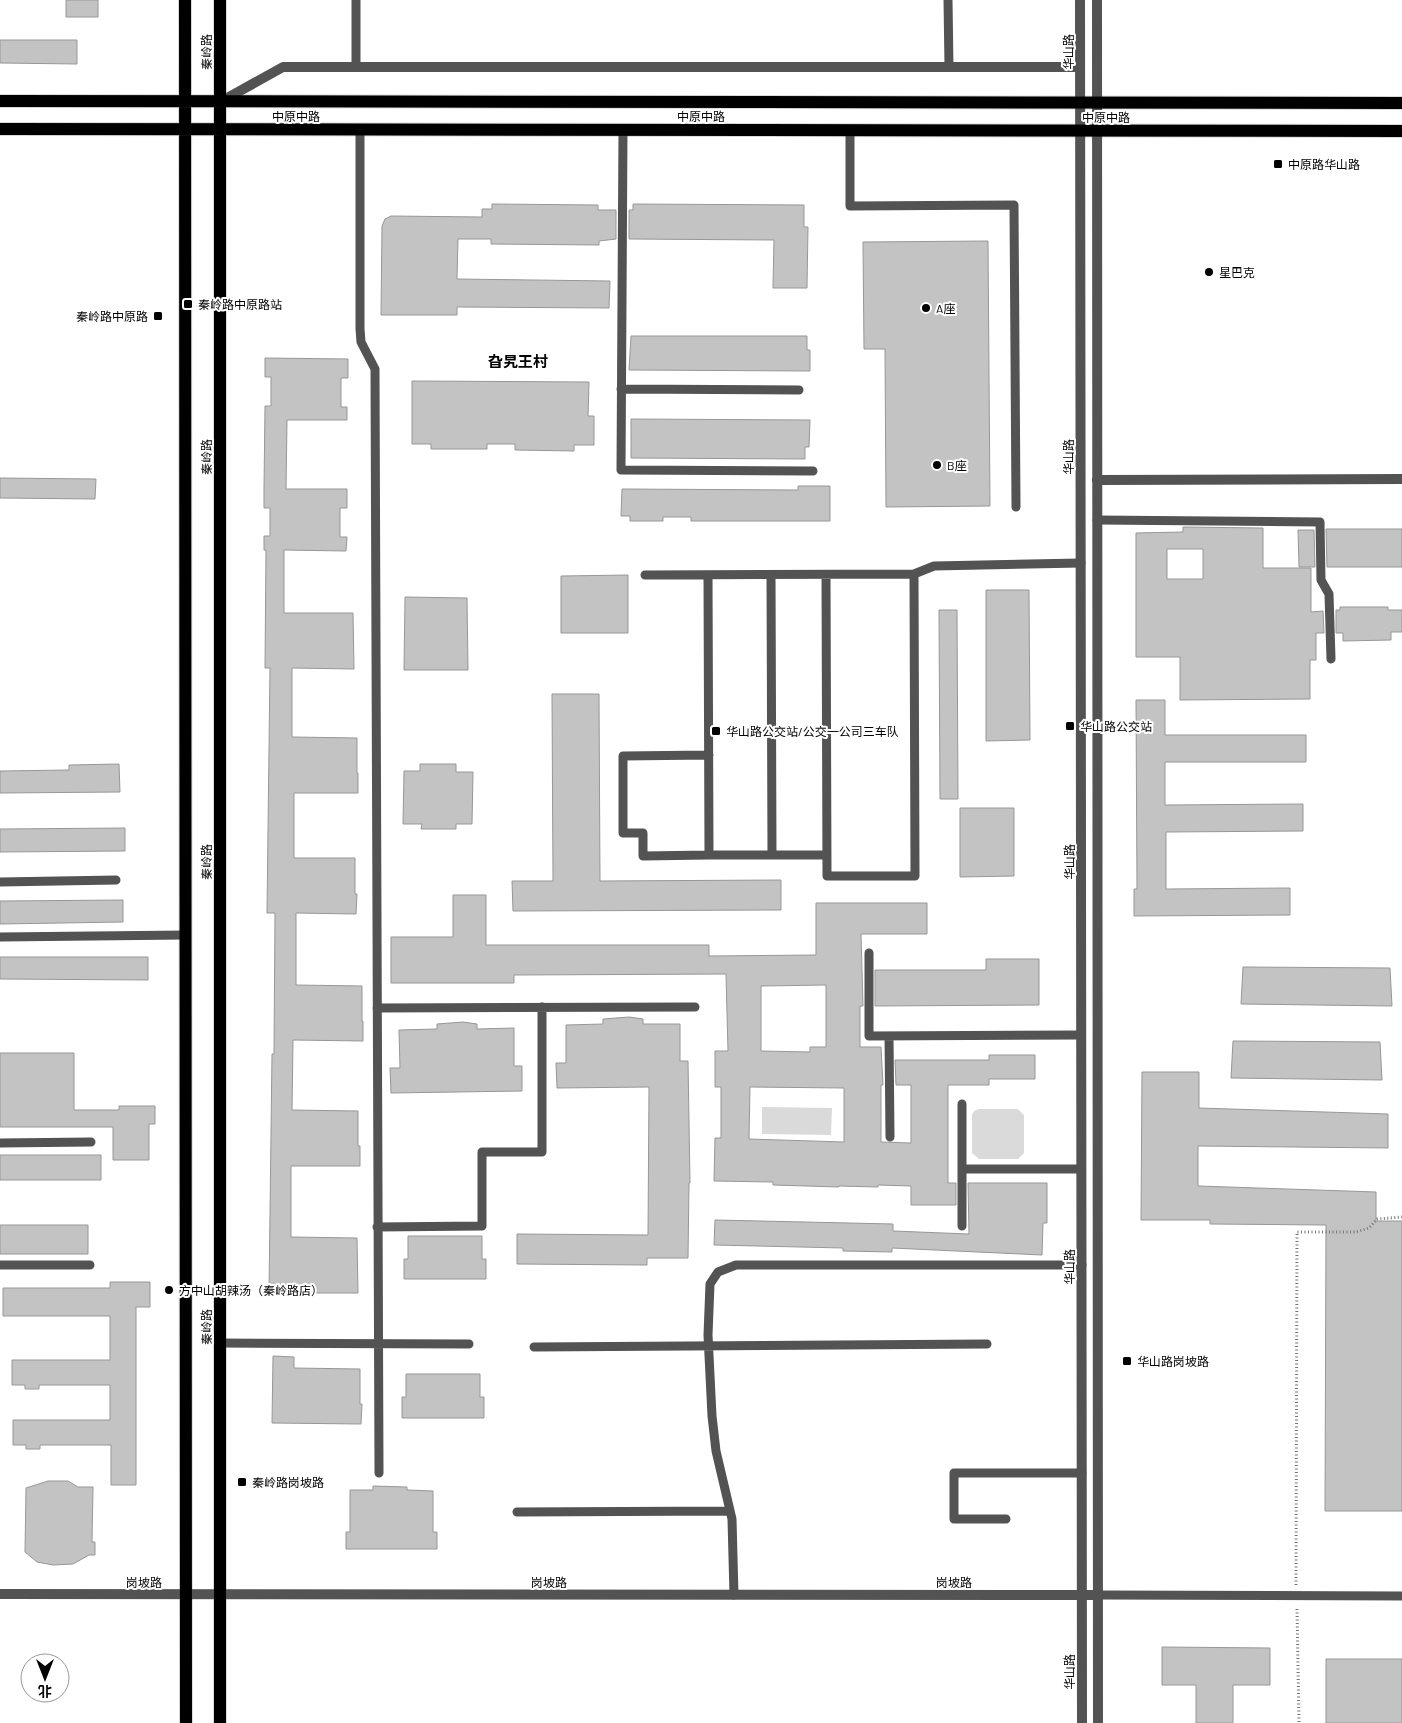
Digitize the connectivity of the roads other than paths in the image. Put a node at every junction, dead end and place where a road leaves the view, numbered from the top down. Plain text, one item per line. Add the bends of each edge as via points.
1 (185, 0) edge
2 (220, 0) edge
3 (356, 0) edge
4 (948, 0) edge
5 (1080, 0) edge
6 (1096, 0) edge
7 (356, 67) junction
8 (949, 67) junction
9 (1080, 67) junction
10 (0, 101) edge
11 (185, 102) junction
12 (220, 102) junction
13 (1080, 103) junction
14 (1096, 103) junction
15 (1402, 103) edge
16 (0, 129) edge
17 (185, 129) junction
18 (220, 129) junction
19 (360, 129) junction
20 (623, 130) junction
21 (850, 130) junction
22 (1080, 130) junction
23 (1096, 130) junction
24 (1402, 131) edge
25 (621, 389) junction
26 (799, 390) dead end
27 (814, 471) dead end
28 (1402, 479) edge
29 (1097, 480) junction
30 (1016, 507) dead end
31 (1097, 520) junction
32 (1081, 563) junction
33 (914, 574) junction
34 (644, 575) dead end
35 (708, 575) junction
36 (771, 575) junction
37 (826, 575) junction
38 (1331, 659) dead end
39 (709, 755) junction
40 (709, 855) junction
41 (772, 855) junction
42 (827, 855) junction
43 (116, 880) dead end
44 (0, 882) edge
45 (186, 935) junction
46 (0, 937) edge
47 (869, 953) dead end
48 (542, 1007) junction
49 (696, 1007) dead end
50 (377, 1008) junction
51 (889, 1036) junction
52 (1081, 1036) junction
53 (962, 1104) dead end
54 (890, 1136) dead end
55 (91, 1142) dead end
56 (0, 1143) edge
57 (962, 1169) junction
58 (1081, 1169) junction
59 (962, 1226) dead end
60 (377, 1227) junction
61 (90, 1265) dead end
62 (1082, 1265) junction
63 (0, 1266) edge
64 (220, 1343) junction
65 (378, 1344) junction
66 (469, 1344) dead end
67 (987, 1344) dead end
68 (708, 1346) junction
69 (534, 1347) dead end
70 (378, 1473) dead end
71 (1082, 1473) junction
72 (730, 1511) junction
73 (517, 1512) dead end
74 (1006, 1519) dead end
75 (0, 1594) edge
76 (186, 1594) junction
77 (220, 1594) junction
78 (734, 1595) junction
79 (1082, 1595) junction
80 (1098, 1595) junction
81 (1402, 1596) edge
82 (186, 1723) edge
83 (220, 1723) edge
84 (1082, 1723) edge
85 (1098, 1723) edge

1 - 11 main road, 秦岭路
2 - 12 main road, 秦岭路
3 - 7 lane
4 - 8 lane
5 - 9 street, 华山路
6 - 14 street
7 - 8 street
7 - 12 street via 283,67
8 - 9 street
9 - 13 street, 华山路
10 - 11 main road, 中原中路
11 - 12 main road, 中原中路
11 - 17 main road, 秦岭路
12 - 13 main road, 中原中路
12 - 18 main road, 秦岭路
13 - 14 main road, 中原中路
13 - 22 street, 华山路
14 - 15 main road, 中原中路
14 - 23 street
16 - 17 main road, 中原中路
17 - 18 main road, 中原中路
17 - 45 main road, 秦岭路
18 - 19 main road, 中原中路
18 - 64 main road, 秦岭路
19 - 20 main road, 中原中路
19 - 50 lane via 360,329 361,342 375,369
20 - 21 main road, 中原中路
20 - 25 lane
21 - 22 main road, 中原中路
21 - 30 lane via 850,206 1014,205
22 - 23 main road, 中原中路
22 - 32 street, 华山路
23 - 24 main road, 中原中路
23 - 29 street
25 - 26 lane
25 - 27 lane via 621,470
28 - 29 street
29 - 31 street
31 - 38 lane via 1320,522 1320,580 1329,594
31 - 80 street
32 - 33 lane via 934,566
32 - 52 street, 华山路
33 - 37 lane
33 - 42 lane via 915,876 827,876
34 - 35 lane
35 - 36 lane
35 - 39 lane
36 - 37 lane
36 - 41 lane
37 - 42 lane
39 - 40 lane
39 - 40 lane via 623,756 623,832 643,832 643,856
40 - 41 lane
41 - 42 lane
43 - 44 lane
45 - 46 lane
45 - 76 main road, 秦岭路
47 - 51 lane via 869,1036
48 - 49 lane
48 - 50 lane
48 - 60 lane via 542,1152 482,1152 482,1226
50 - 60 lane
51 - 52 lane
51 - 54 lane
52 - 58 street, 华山路
53 - 57 lane
55 - 56 lane
57 - 58 lane
57 - 59 lane
58 - 62 street, 华山路
60 - 65 lane
61 - 63 lane
62 - 68 lane via 736,1265 718,1272 710,1284
62 - 71 street, 华山路
64 - 65 lane
64 - 77 main road, 秦岭路
65 - 66 lane
65 - 70 lane
67 - 68 lane
68 - 69 lane
68 - 72 lane via 716,1451
71 - 74 lane via 954,1473 954,1519
71 - 79 street, 华山路
72 - 73 lane
72 - 78 lane
75 - 76 street, 岗坡路
76 - 77 street, 岗坡路
76 - 82 main road, 秦岭路
77 - 78 street, 岗坡路
77 - 83 main road, 秦岭路
78 - 79 street, 岗坡路
79 - 80 street, 岗坡路
79 - 84 street, 华山路
80 - 81 lane
80 - 85 street

